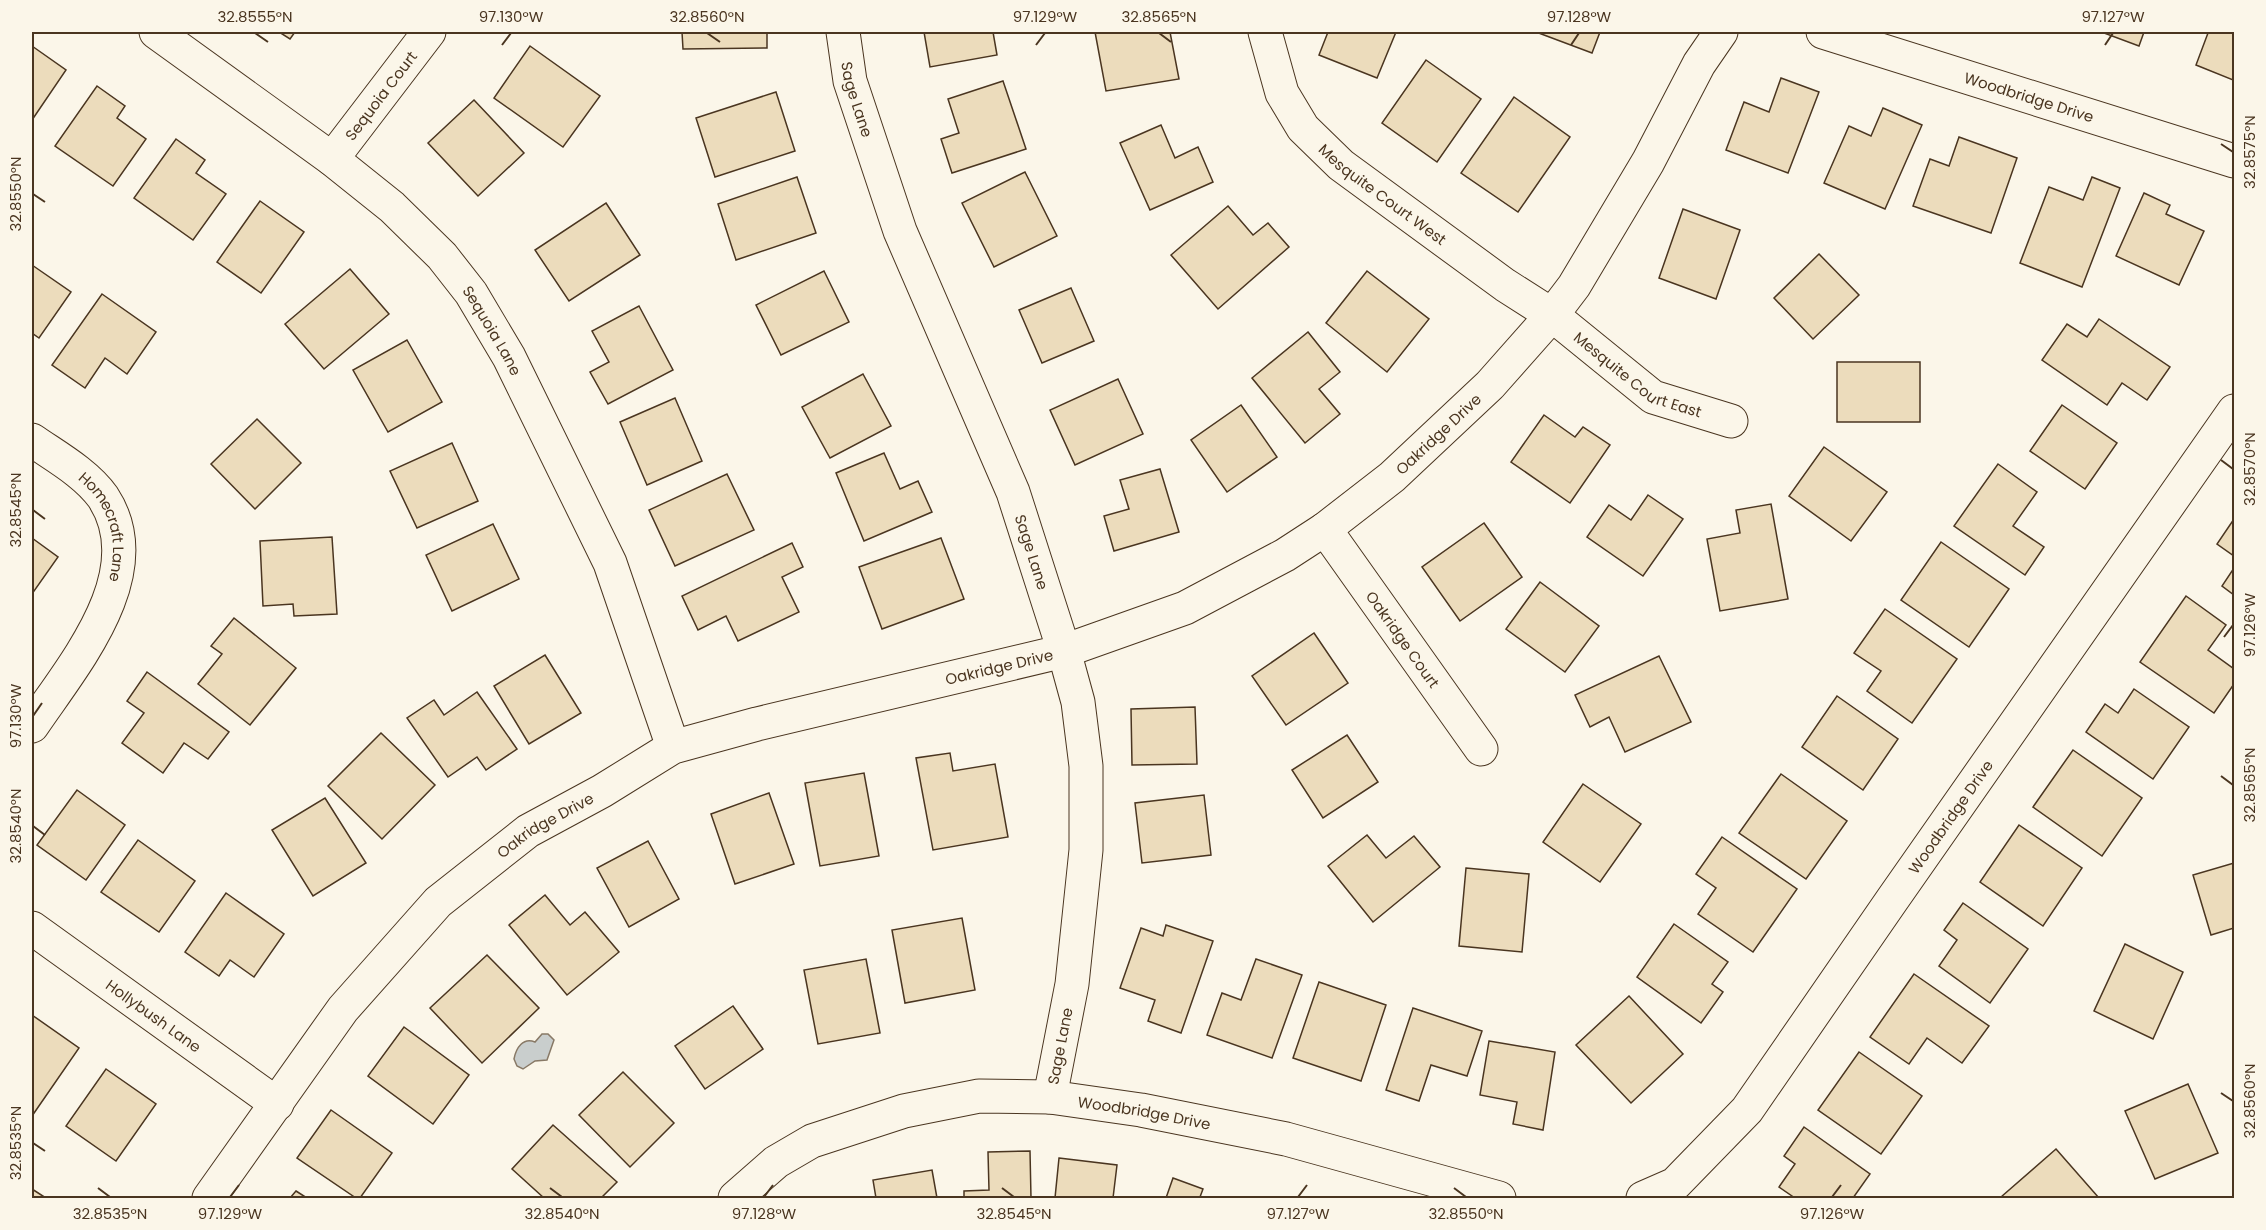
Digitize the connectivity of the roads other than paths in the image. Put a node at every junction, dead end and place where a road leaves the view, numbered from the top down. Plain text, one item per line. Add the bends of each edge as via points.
1 (156, 32) edge
2 (429, 32) edge
3 (843, 32) edge
4 (1265, 32) edge
5 (1823, 32) edge
6 (1719, 35) edge
7 (332, 159) junction
8 (2235, 161) edge
9 (1552, 315) junction
10 (2235, 411) edge
11 (1731, 421) dead end
12 (32, 440) edge
13 (1325, 530) junction
14 (1064, 651) junction
15 (32, 726) edge
16 (673, 747) junction
17 (1481, 749) dead end
18 (32, 928) edge
19 (1050, 1097) junction
20 (276, 1104) junction
21 (209, 1198) edge
22 (735, 1198) edge
23 (1499, 1198) edge
24 (1643, 1198) edge

1 - 7 street, Sequoia Lane
2 - 7 street, Sequoia Court
3 - 14 street, Sage Lane via 850,81 900,231 1013,492
4 - 9 street, Mesquite Court West via 1282,93 1303,128 1341,165
5 - 8 street, Woodbridge Drive
6 - 9 street, Oakridge Drive via 1698,64 1648,162 1574,286
7 - 16 street, Sequoia Lane via 392,207 442,256 471,293 509,357 610,563
9 - 11 street, Mesquite Court East via 1653,397
9 - 13 street, Oakridge Drive via 1490,385 1392,477
10 - 24 street, Woodbridge Drive via 1747,1110 1675,1184
12 - 15 street, Homecraft Lane via 87,479 102,497 117,527 119,560 110,598 92,638
13 - 14 street, Oakridge Drive via 1185,608
13 - 17 street, Oakridge Court
14 - 16 street, Oakridge Drive
14 - 19 street, Sage Lane via 1078,702 1086,766 1086,850 1072,984
16 - 20 street, Oakridge Drive via 528,831 438,902 343,1009
18 - 20 street, Hollybush Lane
19 - 22 street, Woodbridge Drive via 980,1096 904,1111 812,1141 776,1162
19 - 23 street, Woodbridge Drive via 1142,1110 1286,1139
20 - 21 street, Oakridge Drive

